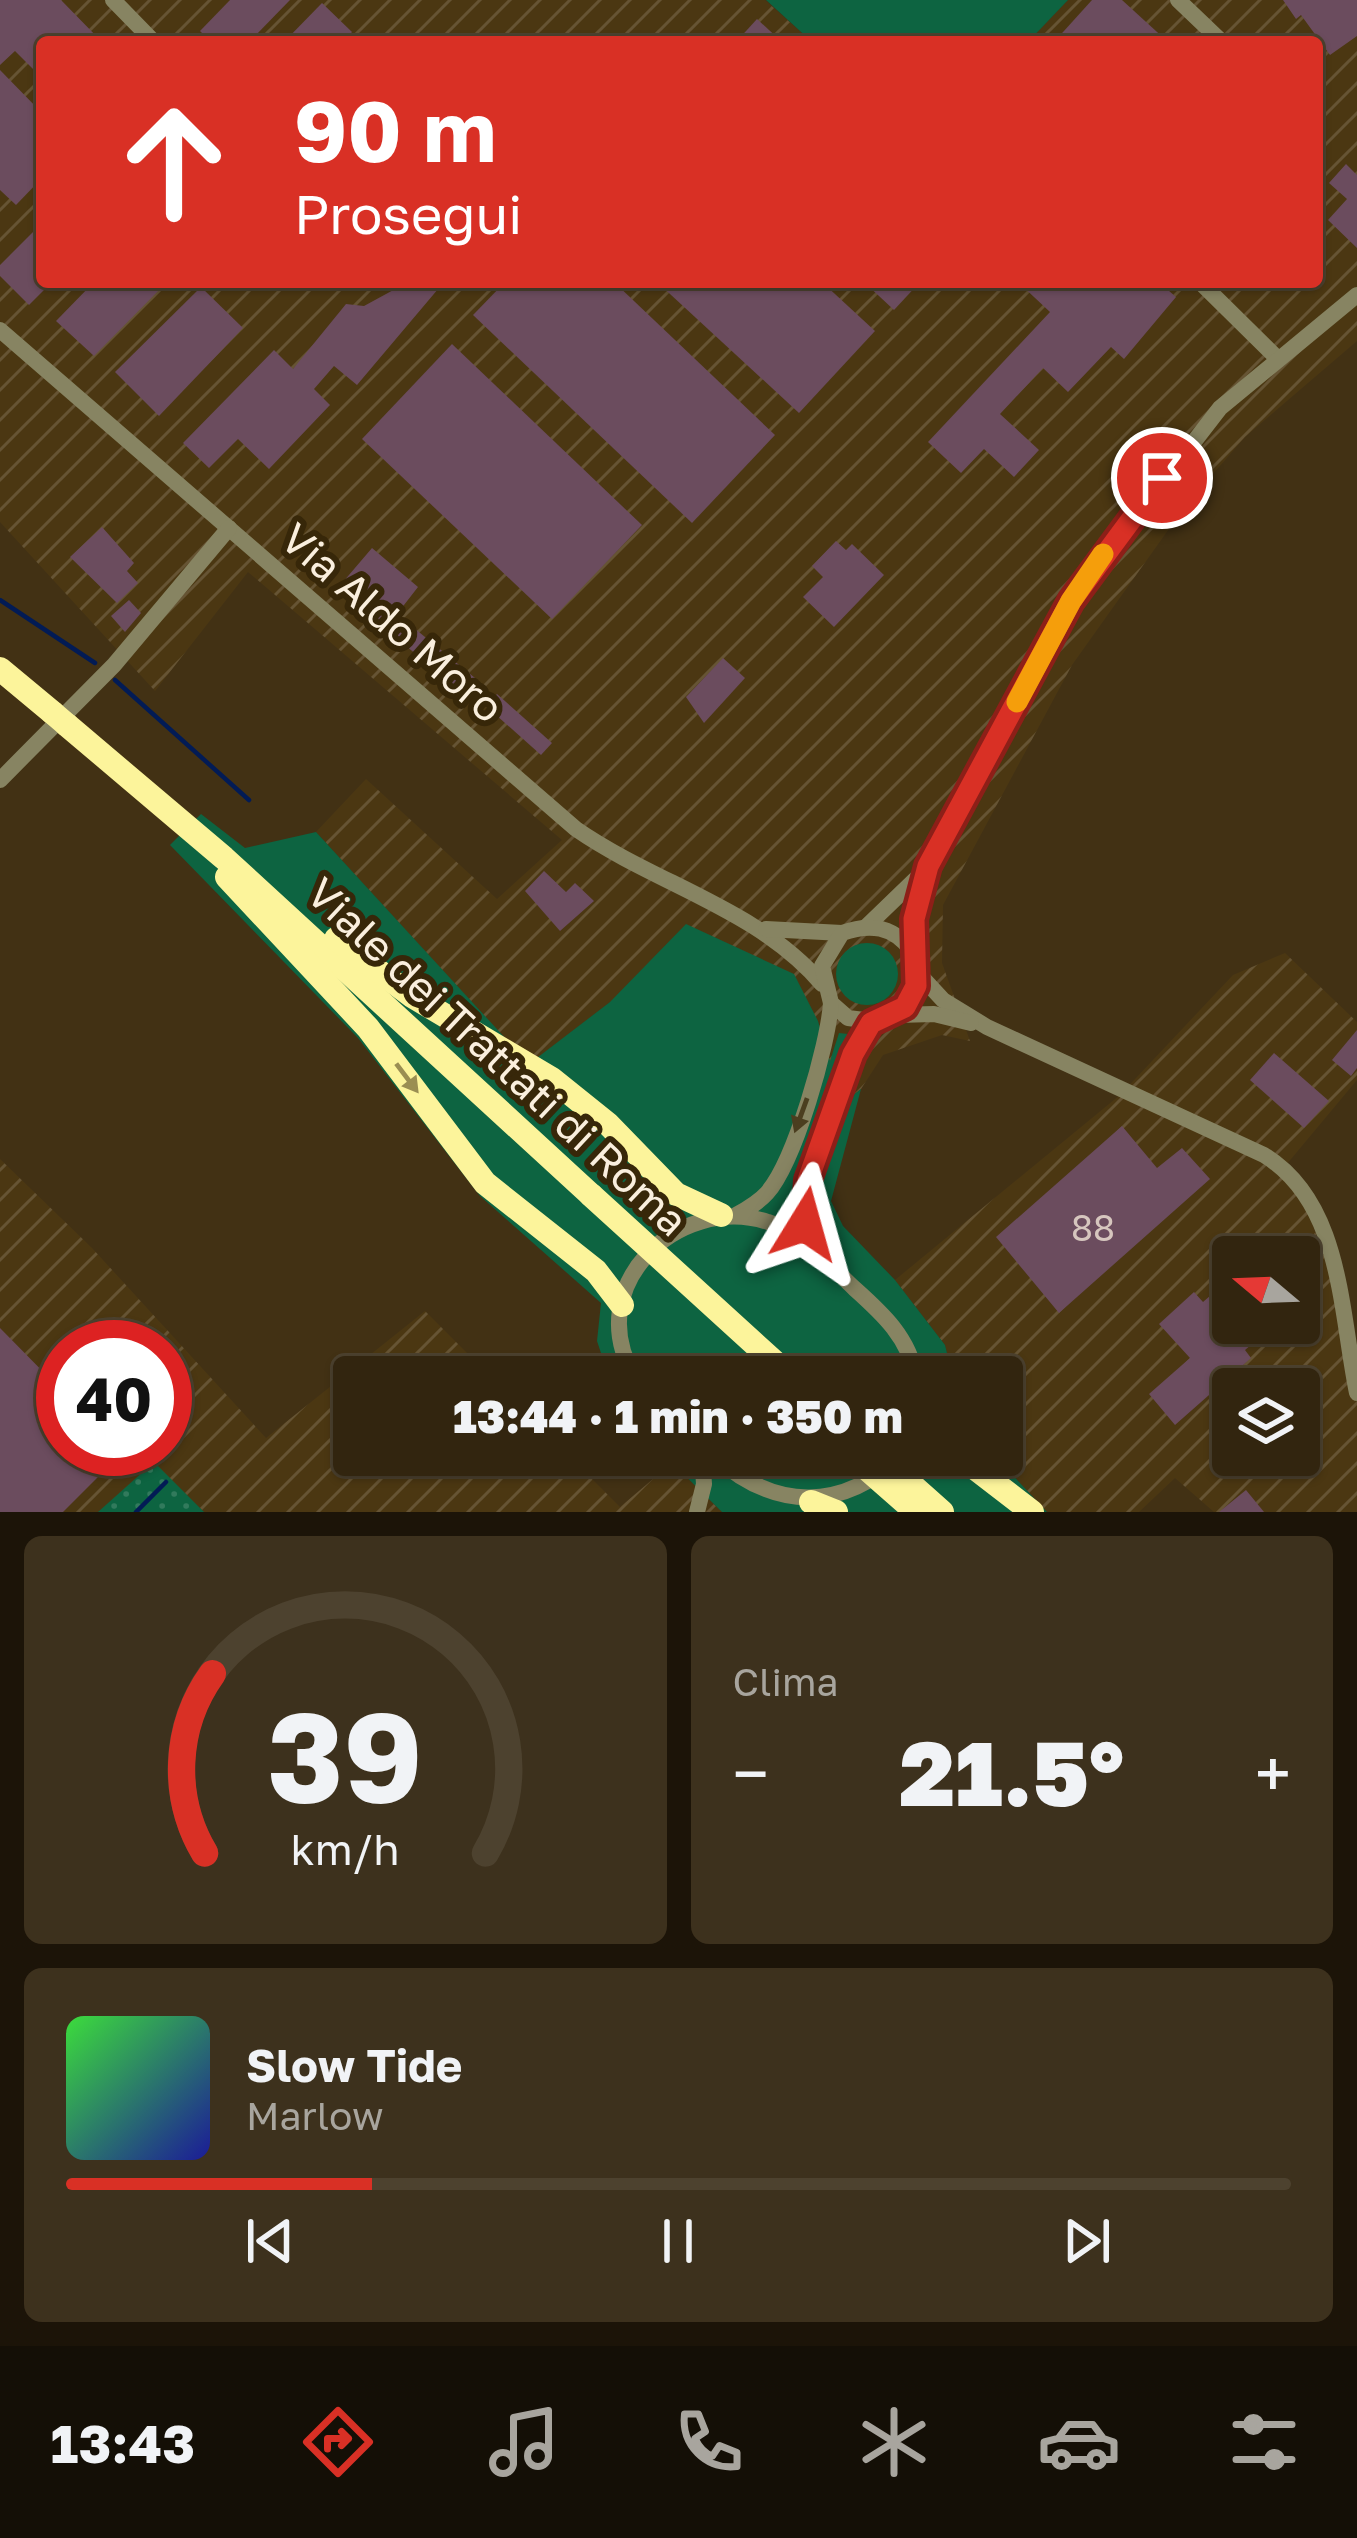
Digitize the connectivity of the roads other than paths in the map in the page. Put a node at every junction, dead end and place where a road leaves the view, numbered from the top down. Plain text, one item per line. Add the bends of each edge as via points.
1 (113, 0) edge
2 (1178, 0) edge
3 (148, 36) edge
4 (1216, 36) edge
5 (1206, 288) edge
6 (1357, 295) edge
7 (0, 330) edge
8 (1276, 357) junction
9 (229, 528) junction
10 (0, 670) edge
11 (0, 780) edge
12 (221, 862) junction
13 (928, 866) junction
14 (867, 926) junction
15 (765, 929) junction
16 (842, 933) junction
17 (911, 950) junction
18 (918, 973) junction
19 (822, 984) junction
20 (831, 1003) junction
21 (895, 1016) junction
22 (871, 1023) junction
23 (987, 1027) junction
24 (586, 1200) junction
25 (729, 1215) junction
26 (818, 1255) junction
27 (622, 1305) junction
28 (627, 1356) edge
29 (745, 1356) edge
30 (766, 1356) edge
31 (908, 1356) edge
32 (1357, 1393) edge
33 (703, 1476) edge
34 (737, 1476) edge
35 (875, 1476) edge
36 (877, 1476) edge
37 (902, 1476) edge
38 (985, 1476) edge
39 (811, 1502) junction
40 (774, 1506) edge
41 (697, 1512) edge
42 (836, 1512) edge
43 (916, 1512) edge
44 (942, 1512) edge
45 (1032, 1512) edge

1 - 3 street
2 - 4 street
5 - 8 street
6 - 8 street
7 - 9 street, Via Aldo Moro
8 - 13 street via 1220,408 1084,580
9 - 11 street via 114,665
9 - 15 street, Via Aldo Moro via 576,829
10 - 12 highway, Viale dei Trattati di Roma
12 - 24 highway, Viale dei Trattati di Roma
12 - 25 highway via 286,898 412,996 552,1079 676,1194
12 -> 27 highway via 368,1028 485,1183 596,1271
13 - 14 street
13 - 17 street
14 - 16 street
14 - 17 street via 897,935
15 - 16 street, Via Aldo Moro
15 - 19 street, Via Aldo Moro
16 - 19 street
17 - 18 street
18 - 21 street via 912,998
18 - 23 street
19 - 20 street
20 - 22 street
20 -> 25 street via 827,1041 779,1173 766,1194
21 - 22 street
21 - 23 street via 934,1014
22 - 26 street via 808,1180 805,1224
23 - 32 street via 1264,1155 1298,1180 1327,1239
24 - 29 highway, Viale dei Trattati di Roma
24 - 30 highway, Viale dei Trattati di Roma, bridge
25 - 26 street via 785,1228
25 - 27 street via 684,1225 659,1241 634,1271
26 - 31 street via 897,1329
27 - 28 street
33 - 41 street
34 - 40 street
35 - 43 highway, bridge
36 - 39 street via 856,1494
37 - 44 highway, bridge
38 - 45 highway
39 - 40 street
39 - 42 highway

